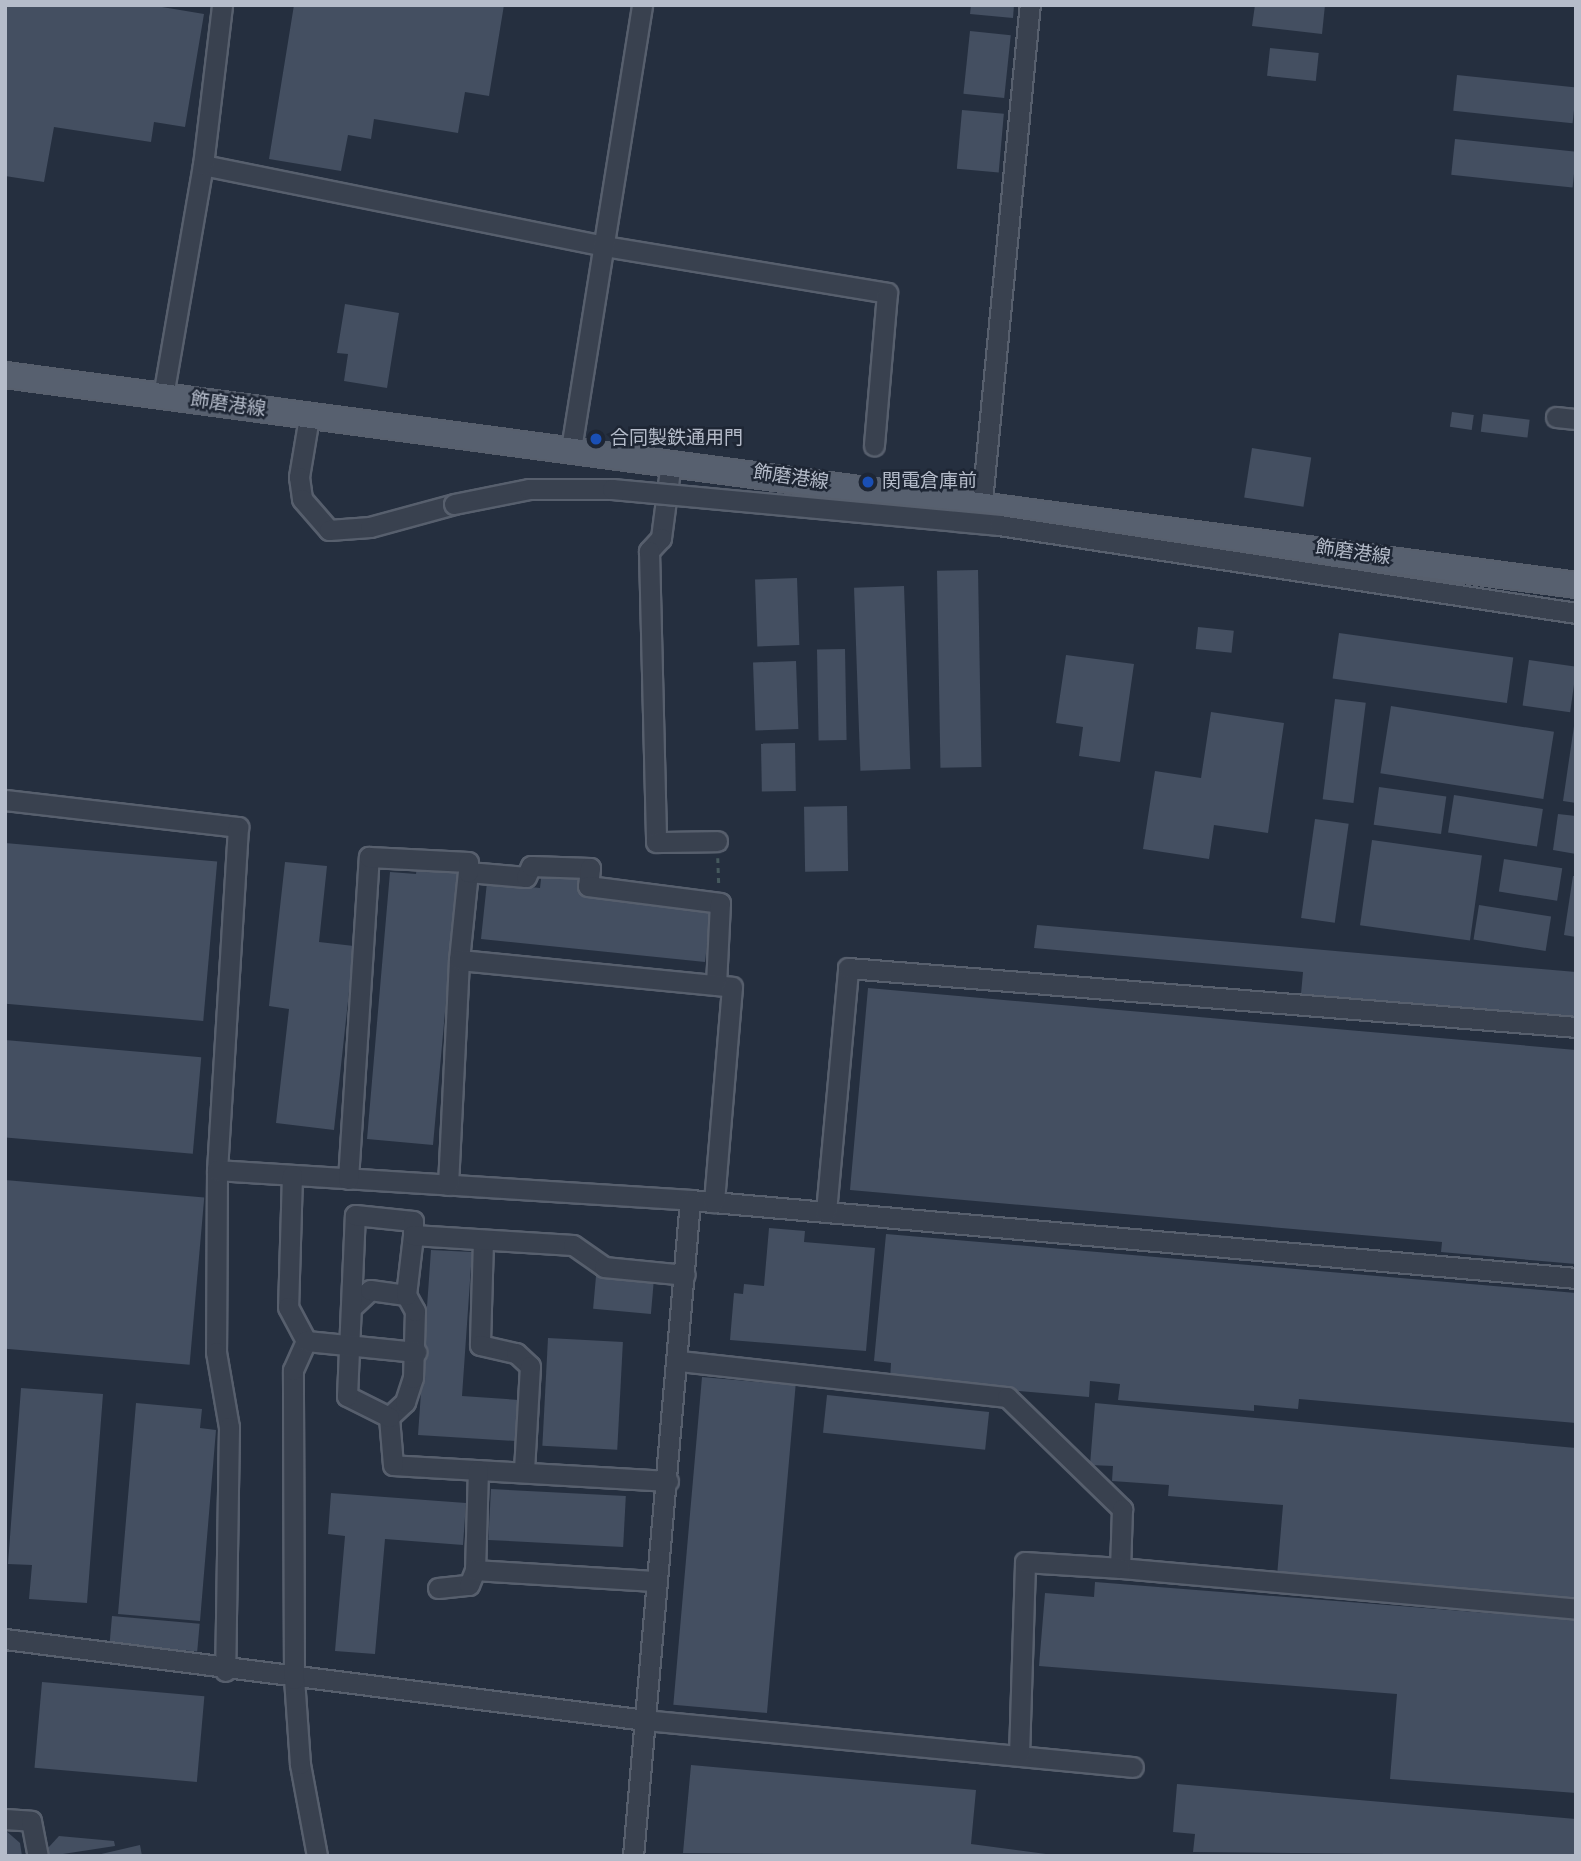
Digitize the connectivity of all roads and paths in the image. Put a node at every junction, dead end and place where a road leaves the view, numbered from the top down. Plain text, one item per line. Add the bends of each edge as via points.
1 (222, 5) edge
2 (642, 5) edge
3 (1030, 5) edge
4 (203, 164) junction
5 (604, 246) junction
6 (5, 375) edge
7 (163, 396) junction
8 (309, 417) junction
9 (874, 445) dead end
10 (571, 449) junction
11 (671, 462) junction
12 (982, 501) junction
13 (1576, 585) edge
14 (1576, 613) edge
15 (5, 800) edge
16 (718, 845) joint
17 (468, 872) junction
18 (719, 903) junction
19 (459, 960) junction
20 (716, 985) junction
21 (1576, 1027) edge
22 (217, 1170) junction
23 (292, 1175) junction
24 (348, 1179) junction
25 (448, 1185) junction
26 (690, 1200) junction
27 (714, 1202) junction
28 (826, 1212) junction
29 (413, 1236) junction
30 (483, 1241) junction
31 (685, 1275) junction
32 (1576, 1278) edge
33 (406, 1295) junction
34 (351, 1308) junction
35 (306, 1341) junction
36 (346, 1346) junction
37 (416, 1352) junction
38 (680, 1361) junction
39 (389, 1417) junction
40 (478, 1470) junction
41 (524, 1471) junction
42 (668, 1481) junction
43 (1119, 1568) junction
44 (475, 1570) junction
45 (657, 1581) junction
46 (438, 1588) dead end
47 (1576, 1609) edge
48 (5, 1639) edge
49 (225, 1671) junction
50 (294, 1679) junction
51 (645, 1720) junction
52 (1019, 1755) junction
53 (1133, 1767) dead end
54 (5, 1819) edge
55 (38, 1856) edge
56 (317, 1856) edge
57 (633, 1856) edge

1 - 4 street
2 - 5 street
3 - 12 street
4 - 5 street
4 - 7 street
5 - 9 street via 887,293
5 - 10 street
6 - 7 main road, 飾磨港線
7 - 8 main road, 飾磨港線
8 - 10 main road, 飾磨港線
8 - 14 street, bridge via 299,477 302,499 329,530 370,527 529,489 612,489 999,525
10 - 11 main road, 飾磨港線
11 - 12 main road, 飾磨港線
11 - 16 street via 661,537 649,551 656,842
12 - 13 main road, 飾磨港線
15 - 22 street via 238,827
16 - 18 path
17 - 18 street via 526,877 531,866 590,868 588,886
17 - 19 street
17 - 24 street via 467,862 369,857
18 - 20 street
19 - 20 street
19 - 25 street
20 - 27 street via 732,987
21 - 28 street via 848,968
22 - 23 street
22 - 49 street via 216,1352 229,1427
23 - 24 street
23 - 35 street via 288,1307
24 - 25 street
25 - 26 street
26 - 27 street
26 - 31 street
27 - 28 street
28 - 32 street
29 - 30 street
29 - 33 street
29 - 34 street via 413,1221 355,1215
30 - 31 street via 573,1245 604,1267
30 - 41 street via 480,1345 516,1353 530,1366
31 - 38 street
33 - 34 street via 370,1290
33 - 37 street via 415,1311
34 - 36 street
35 - 36 street
35 - 50 street via 293,1370
36 - 37 street
36 - 39 street via 347,1396
37 - 39 street via 405,1402
38 - 42 street
38 - 43 street via 1007,1397 1122,1509
39 - 40 street via 393,1465
40 - 41 street
40 - 44 street
41 - 42 street
42 - 45 street
43 - 47 street
43 - 52 street via 1025,1562
44 - 45 street
44 - 46 street via 470,1585
45 - 51 street
48 - 49 street
49 - 50 street
50 - 51 street
50 - 56 street via 300,1764
51 - 52 street
51 - 57 street
52 - 53 street
54 - 55 street via 31,1821

